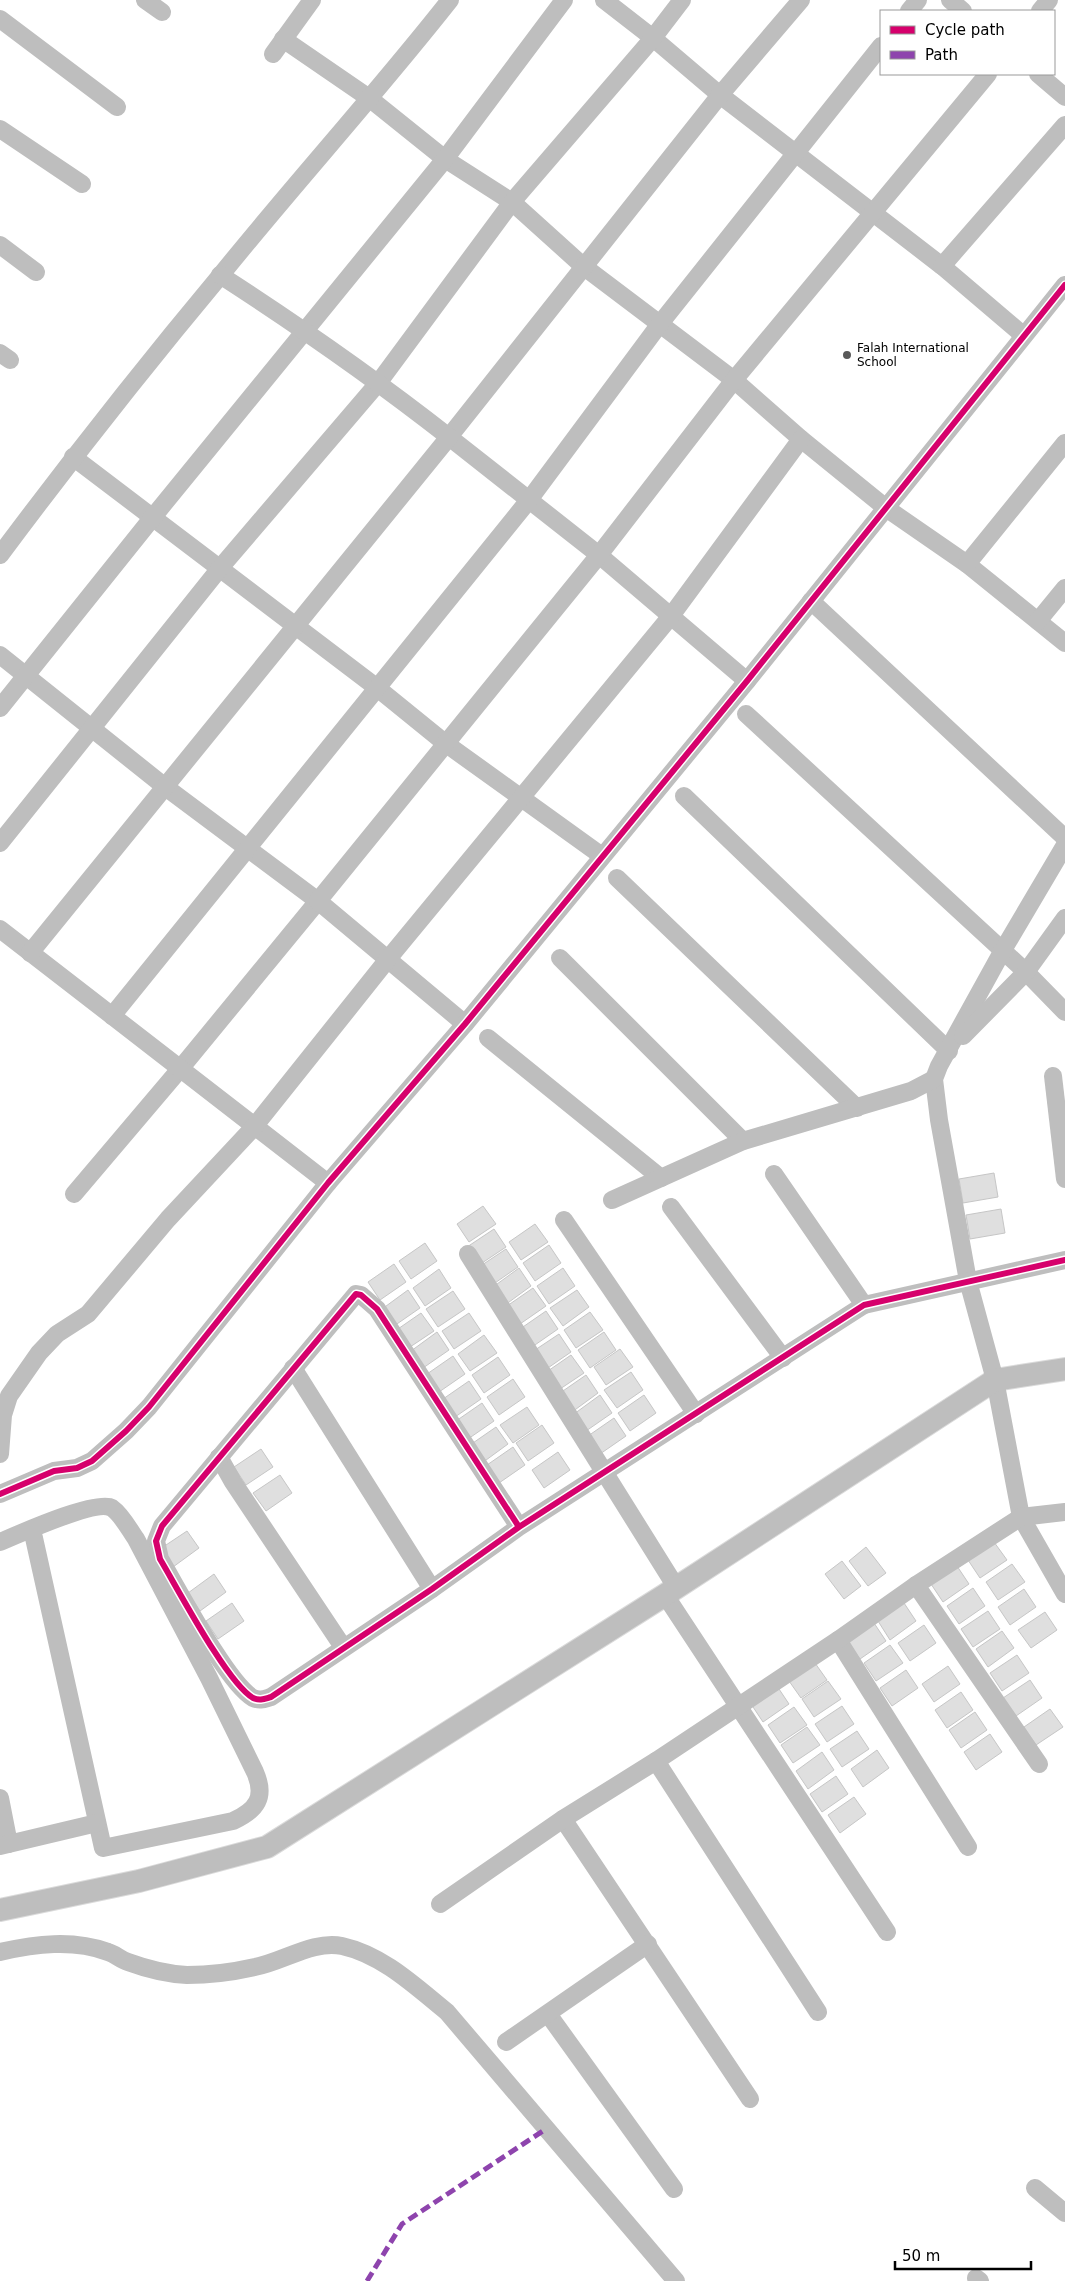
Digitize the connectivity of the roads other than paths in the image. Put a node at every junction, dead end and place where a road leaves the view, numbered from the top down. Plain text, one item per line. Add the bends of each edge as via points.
1 (145, 0) edge
2 (312, 0) edge
3 (450, 0) edge
4 (564, 0) edge
5 (604, 0) edge
6 (682, 0) edge
7 (801, 0) edge
8 (918, 0) edge
9 (950, 0) edge
10 (1049, 0) edge
11 (910, 10) edge
12 (962, 10) edge
13 (1041, 10) edge
14 (162, 12) dead end
15 (0, 19) edge
16 (653, 38) junction
17 (880, 47) edge
18 (987, 75) edge
19 (1039, 75) edge
20 (720, 95) junction
21 (1065, 97) edge
22 (370, 98) junction
23 (117, 106) dead end
24 (1065, 125) edge
25 (0, 129) edge
26 (795, 154) junction
27 (445, 159) junction
28 (82, 184) dead end
29 (512, 202) junction
30 (872, 211) junction
31 (0, 245) edge
32 (583, 266) junction
33 (942, 266) junction
34 (36, 272) dead end
35 (220, 275) junction
36 (1065, 285) edge
37 (659, 325) junction
38 (305, 330) junction
39 (1023, 336) junction
40 (734, 380) junction
41 (379, 382) junction
42 (449, 437) junction
43 (801, 439) junction
44 (1065, 443) edge
45 (73, 457) junction
46 (529, 500) junction
47 (886, 508) junction
48 (153, 517) junction
49 (0, 555) edge
50 (599, 555) junction
51 (967, 564) junction
52 (220, 568) junction
53 (1065, 588) edge
54 (811, 600) junction
55 (671, 616) junction
56 (1038, 622) junction
57 (295, 625) junction
58 (1065, 643) edge
59 (0, 655) edge
60 (26, 674) junction
61 (747, 681) junction
62 (376, 687) junction
63 (0, 708) edge
64 (746, 714) dead end
65 (91, 727) junction
66 (445, 743) junction
67 (164, 786) junction
68 (684, 796) dead end
69 (522, 797) junction
70 (1065, 838) edge
71 (0, 843) edge
72 (1065, 846) edge
73 (246, 848) junction
74 (602, 856) junction
75 (617, 878) dead end
76 (318, 901) junction
77 (1065, 918) edge
78 (0, 929) edge
79 (1003, 950) junction
80 (30, 953) junction
81 (560, 958) dead end
82 (388, 959) junction
83 (1026, 972) junction
84 (1065, 1012) edge
85 (112, 1016) junction
86 (465, 1024) junction
87 (488, 1038) dead end
88 (949, 1051) junction
89 (180, 1069) junction
90 (1053, 1076) dead end
91 (934, 1079) junction
92 (856, 1108) junction
93 (254, 1128) junction
94 (743, 1141) junction
95 (774, 1174) dead end
96 (661, 1178) junction
97 (1065, 1179) edge
98 (328, 1183) junction
99 (74, 1194) dead end
100 (612, 1200) dead end
101 (671, 1207) dead end
102 (564, 1220) dead end
103 (468, 1254) dead end
104 (1065, 1260) edge
105 (968, 1281) junction
106 (864, 1305) junction
107 (783, 1358) junction
108 (293, 1368) junction
109 (1065, 1369) edge
110 (995, 1380) junction
111 (696, 1414) junction
112 (0, 1454) edge
113 (219, 1457) junction
114 (604, 1474) junction
115 (0, 1494) edge
116 (1065, 1512) edge
117 (1022, 1517) junction
118 (519, 1527) junction
119 (32, 1529) junction
120 (0, 1542) edge
121 (916, 1585) junction
122 (432, 1589) junction
123 (671, 1591) junction
124 (1065, 1594) edge
125 (838, 1640) junction
126 (343, 1647) junction
127 (737, 1707) junction
128 (656, 1761) junction
129 (1039, 1764) dead end
130 (0, 1798) edge
131 (563, 1819) junction
132 (97, 1824) junction
133 (5, 1845) edge
134 (968, 1847) dead end
135 (440, 1904) dead end
136 (0, 1910) edge
137 (887, 1932) dead end
138 (648, 1944) junction
139 (0, 1952) edge
140 (818, 2012) dead end
141 (548, 2014) junction
142 (506, 2042) dead end
143 (750, 2099) dead end
144 (1035, 2188) dead end
145 (674, 2189) dead end
146 (1065, 2213) edge
147 (676, 2281) edge

1 - 14 street
2 - 22 street via 278,46
3 - 22 street
4 - 27 street
5 - 16 street
6 - 16 street
7 - 20 street
8 - 11 street
9 - 12 street
10 - 13 street
15 - 23 street
16 - 20 street
16 - 29 street
17 - 26 street
18 - 30 street
19 - 21 street
20 - 26 street
20 - 32 street
22 - 27 street
22 - 35 street
24 - 33 street
25 - 28 street
26 - 30 street
26 - 37 street
27 - 29 street
27 - 38 street
29 - 32 street
29 - 41 street
30 - 33 street
30 - 40 street
31 - 34 street
32 - 37 street
32 - 42 street
33 - 39 street
35 - 38 street
35 - 45 street
36 - 39 street
37 - 40 street
37 - 46 street
38 - 41 street
38 - 48 street
39 - 47 street
40 - 43 street
40 - 50 street
41 - 42 street
41 - 52 street
42 - 46 street
42 - 57 street
43 - 47 street
43 - 55 street
44 - 51 street
45 - 48 street
45 - 49 street
46 - 50 street
46 - 62 street
47 - 51 street
47 - 54 street
48 - 52 street
48 - 60 street
50 - 55 street
50 - 66 street
51 - 56 street
52 - 57 street
52 - 65 street
53 - 56 street
54 - 61 street
54 - 70 street
55 - 61 street
55 - 69 street
56 - 58 street
57 - 62 street
57 - 67 street
59 - 60 street
60 - 63 street
60 - 65 street
61 - 74 street
62 - 66 street
62 - 73 street
64 - 79 street
65 - 67 street
65 - 71 street
66 - 69 street
66 - 76 street
67 - 73 street
67 - 80 street
68 - 88 street
69 - 74 street
69 - 82 street
72 - 79 street
73 - 76 street
73 - 85 street
74 - 86 street
75 - 92 street
76 - 82 street
76 - 89 street
77 - 83 street
78 - 80 street
79 - 83 street
79 - 88 street
80 - 85 street
81 - 94 street
82 - 86 street
82 - 93 street
83 - 84 street
83 - 88 street
85 - 89 street
86 - 98 street
87 - 96 street
88 - 91 street
89 - 93 street
89 - 99 street
90 - 97 street
91 - 92 street via 911,1091
91 - 105 street
92 - 94 street
93 - 98 street
93 - 112 street via 168,1219 88,1314 57,1334 24,1372 2,1414
94 - 96 street
95 - 106 street
96 - 100 street
98 - 115 street via 149,1407 126,1431 92,1461 77,1468 54,1471
101 - 107 street
102 - 111 street
103 - 114 street
104 - 105 street
105 - 106 street
105 - 110 street
106 - 107 street
107 - 111 street
108 - 113 street
108 - 118 street via 351,1298 361,1295 377,1309
108 - 122 street
109 - 110 main road
110 - 117 street
110 - 123 main road
111 - 114 street
113 - 126 street
113 - 126 street via 162,1526 156,1541 160,1559 229,1674 244,1691 262,1700
114 - 118 street
114 - 123 street
116 - 117 street
117 - 121 street
117 - 124 street
118 - 122 street
119 - 120 street
119 - 132 street
119 - 132 street via 97,1506 112,1508 123,1520 209,1678 260,1783 258,1802 247,1815 233,1821 103,1848
121 - 125 street
121 - 129 street
122 - 126 street
123 - 127 street
123 - 136 main road via 267,1847 140,1881
125 - 127 street
125 - 134 street
127 - 128 street
127 - 137 street
128 - 131 street
128 - 140 street
130 - 133 street
131 - 135 street
131 - 138 street
132 - 133 street
138 - 141 street
138 - 143 street
139 - 147 street via 55,1943 83,1945 109,1952 127,1962 187,1975 256,1967 316,1948 341,1946 370,1955 447,2012
141 - 142 street
141 - 145 street
144 - 146 street

